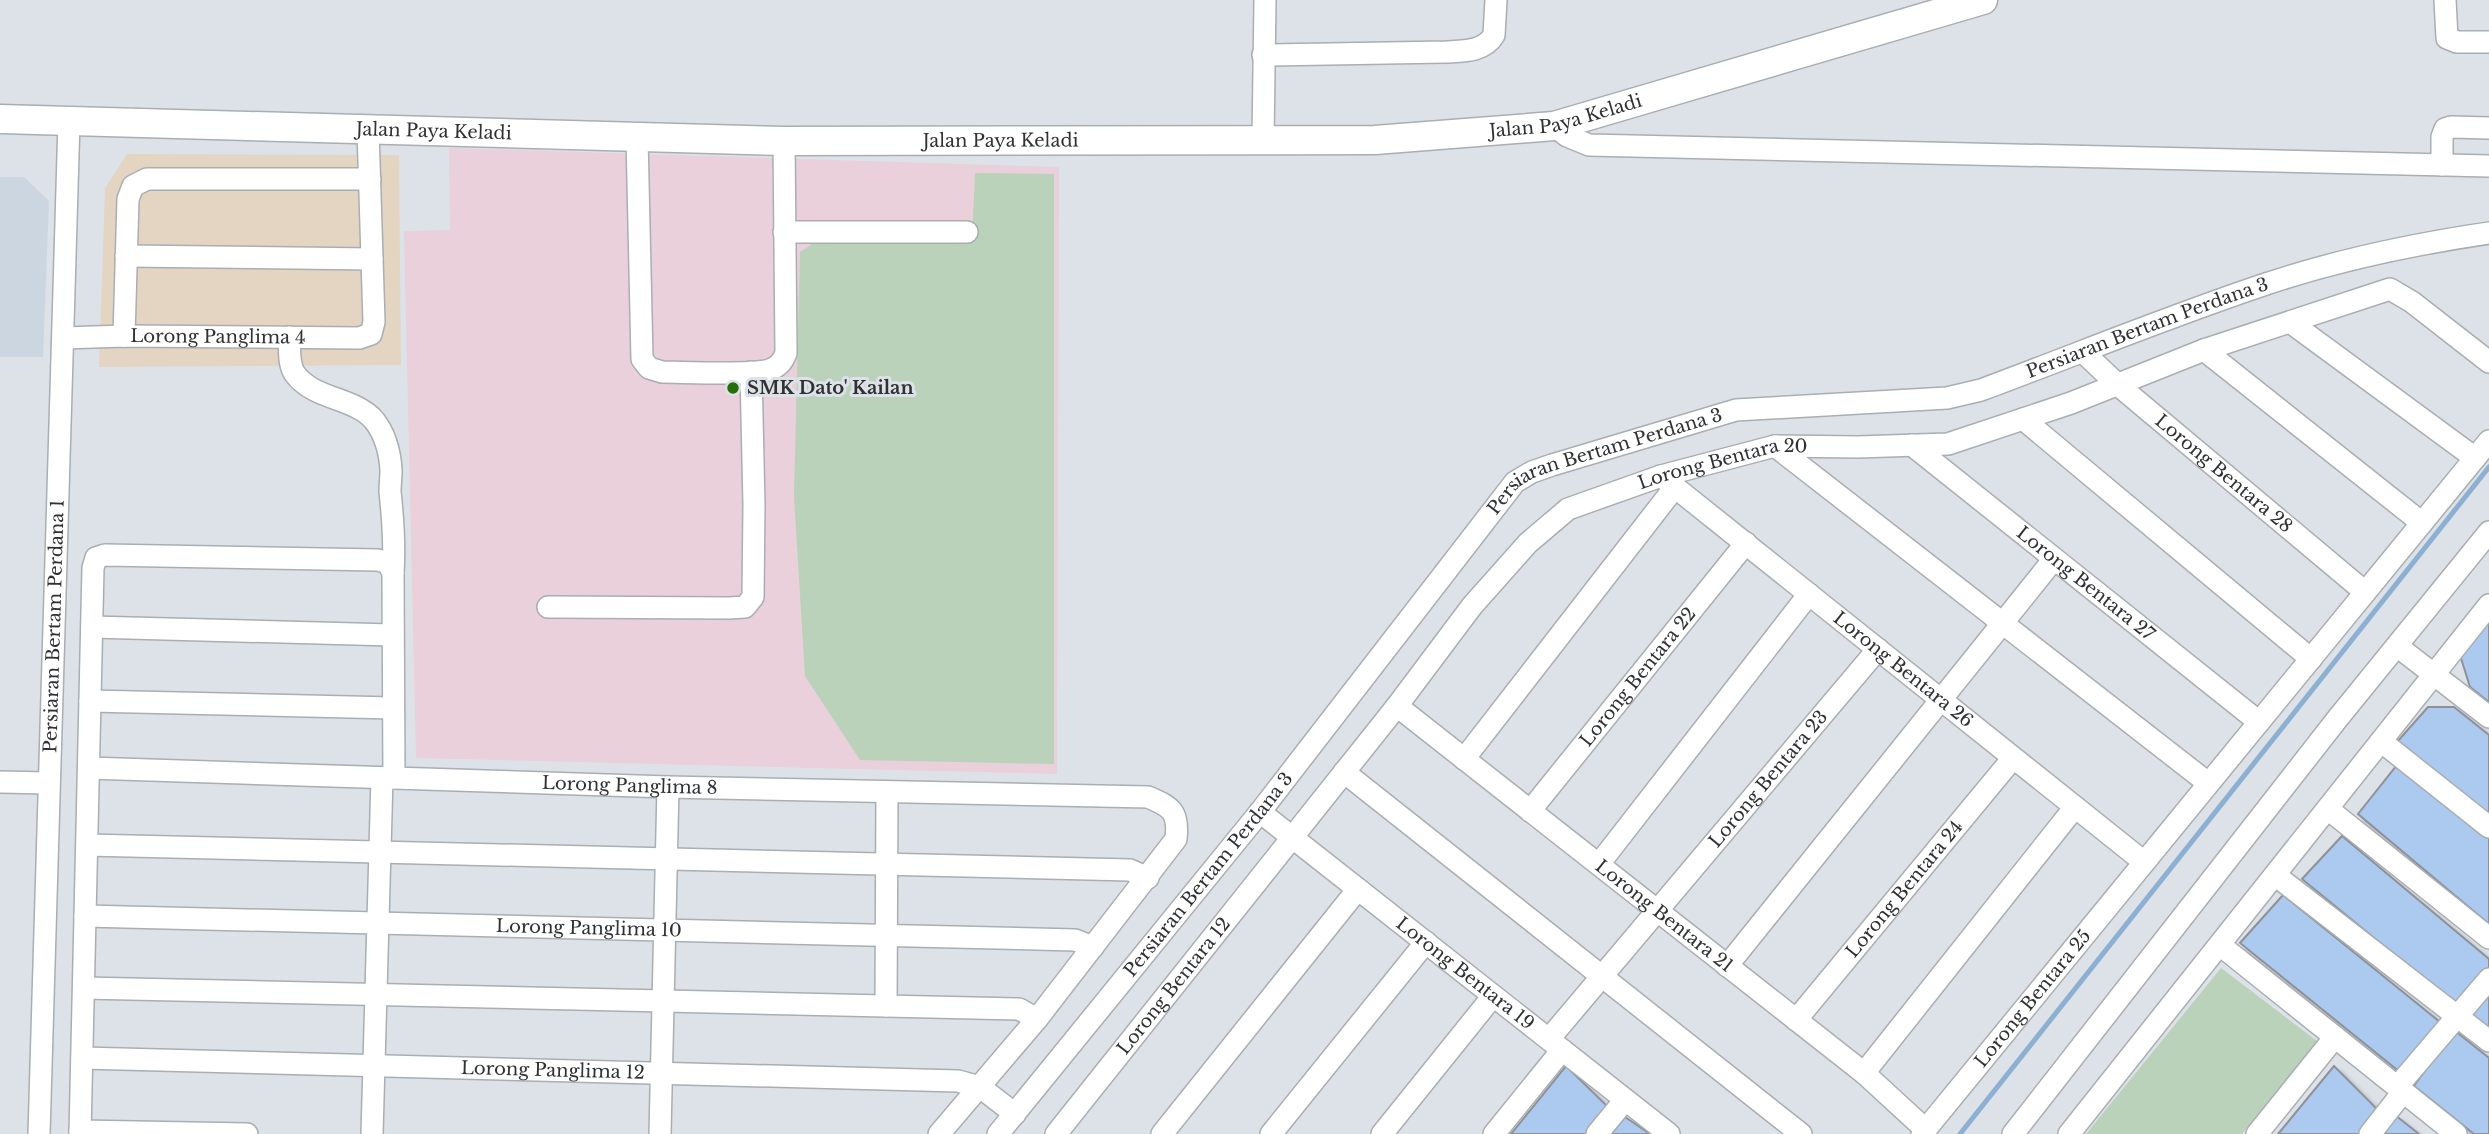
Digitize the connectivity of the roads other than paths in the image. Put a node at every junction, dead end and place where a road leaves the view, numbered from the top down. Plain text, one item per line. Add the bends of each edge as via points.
1 (1265, 0) edge
2 (1496, 0) edge
3 (1983, 0) edge
4 (2445, 0) edge
5 (2489, 42) edge
6 (1264, 55) junction
7 (0, 119) edge
8 (69, 121) junction
9 (1554, 126) junction
10 (2489, 128) edge
11 (368, 130) junction
12 (637, 138) junction
13 (1263, 140) junction
14 (784, 141) junction
15 (2442, 165) junction
16 (2489, 166) edge
17 (370, 178) junction
18 (784, 232) junction
19 (967, 232) dead end
20 (2489, 233) edge
21 (126, 256) junction
22 (372, 259) junction
23 (2290, 322) junction
24 (124, 336) junction
25 (64, 338) junction
26 (289, 338) junction
27 (2204, 350) junction
28 (2083, 352) junction
29 (2489, 362) edge
30 (751, 372) junction
31 (2118, 385) junction
32 (2023, 419) junction
33 (2489, 441) edge
34 (1912, 445) junction
35 (1775, 446) junction
36 (2475, 458) junction
37 (1668, 481) junction
38 (2421, 523) junction
39 (2489, 532) edge
40 (1746, 543) junction
41 (2054, 559) junction
42 (393, 573) junction
43 (2365, 592) junction
44 (1809, 594) junction
45 (2489, 605) edge
46 (548, 607) dead end
47 (2003, 623) junction
48 (92, 627) junction
49 (392, 635) junction
50 (2398, 646) junction
51 (1878, 649) junction
52 (2311, 659) junction
53 (2435, 674) junction
54 (1941, 699) junction
55 (90, 701) junction
56 (1397, 706) junction
57 (393, 708) junction
58 (2489, 717) edge
59 (2259, 722) junction
60 (2382, 742) junction
61 (2013, 758) junction
62 (1464, 759) junction
63 (89, 768) junction
64 (1343, 772) junction
65 (388, 778) junction
66 (0, 782) edge
67 (48, 783) junction
68 (2208, 783) junction
69 (668, 787) junction
70 (887, 792) junction
71 (2075, 807) junction
72 (2328, 809) junction
73 (1530, 811) junction
74 (1260, 812) junction
75 (2489, 827) edge
76 (1292, 837) junction
77 (87, 845) junction
78 (380, 851) junction
79 (667, 858) junction
80 (2144, 862) junction
81 (887, 863) junction
82 (1599, 864) junction
83 (2275, 874) junction
84 (1148, 878) junction
85 (1358, 889) junction
86 (1658, 911) junction
87 (85, 916) junction
88 (378, 923) junction
89 (665, 930) junction
90 (887, 937) junction
91 (2489, 938) edge
92 (1426, 942) junction
93 (2220, 945) junction
94 (1093, 947) junction
95 (1727, 966) junction
96 (1602, 976) junction
97 (2489, 979) edge
98 (84, 988) junction
99 (375, 994) junction
100 (1493, 996) junction
101 (663, 1001) junction
102 (886, 1006) junction
103 (2458, 1016) junction
104 (1037, 1019) junction
105 (1796, 1020) junction
106 (2335, 1037) junction
107 (2489, 1041) edge
108 (1555, 1045) junction
109 (82, 1058) junction
110 (374, 1066) junction
111 (661, 1073) junction
112 (1864, 1073) junction
113 (981, 1087) junction
114 (2400, 1090) junction
115 (1625, 1100) junction
116 (1015, 1114) junction
117 (1063, 1132) edge
118 (1923, 1132) edge
119 (80, 1133) edge
120 (39, 1134) edge
121 (247, 1134) edge
122 (372, 1134) edge
123 (660, 1134) edge
124 (939, 1134) edge
125 (998, 1134) edge
126 (1162, 1134) edge
127 (1271, 1134) edge
128 (1382, 1134) edge
129 (1494, 1134) edge
130 (1597, 1134) edge
131 (1669, 1134) edge
132 (1801, 1134) edge
133 (2013, 1134) edge
134 (2069, 1134) edge
135 (2257, 1134) edge
136 (2370, 1134) edge
137 (2456, 1134) edge

1 - 6 street
2 - 6 street via 1494,35 1475,49
3 - 9 main road, Jalan Paya Keladi
4 - 5 street via 2447,38
6 - 13 street
7 - 8 main road, Jalan Paya Keladi
8 - 11 main road, Jalan Paya Keladi
8 - 25 street, Persiaran Bertam Perdana 1
9 - 13 main road, Jalan Paya Keladi via 1375,140
9 - 15 street via 1589,145
10 - 15 street via 2445,130
11 - 12 main road, Jalan Paya Keladi
11 - 17 street
12 - 14 main road, Jalan Paya Keladi
12 - 30 street via 642,359 649,368 662,372
13 - 14 main road, Jalan Paya Keladi
14 - 18 street
15 - 16 street
17 - 21 street via 147,179 133,186 128,199
17 - 22 street
18 - 19 street
18 - 30 street via 786,353 783,362 770,370
20 - 28 street, Persiaran Bertam Perdana 3 via 2331,265 2266,284
21 - 22 street
21 - 24 street
22 - 26 street, Lorong Panglima 4 via 371,334
23 - 27 street, Lorong Bentara 20
23 - 29 street, Lorong Bentara 20 via 2390,289
23 - 36 street
24 - 25 street, Lorong Panglima 4
24 - 26 street, Lorong Panglima 4
25 - 67 street, Persiaran Bertam Perdana 1
26 - 42 street via 295,374 319,391 364,411 384,436 391,472
27 - 31 street, Lorong Bentara 20
27 - 38 street
28 - 31 street, Lorong Bentara 28
28 - 74 street, Persiaran Bertam Perdana 3 via 1947,398 1736,410 1532,472 1501,499
30 - 46 street via 754,597 745,607 729,608
31 - 32 street, Lorong Bentara 20
31 - 43 street, Lorong Bentara 28
32 - 34 street, Lorong Bentara 20 via 1948,444
32 - 52 street
33 - 36 street, Lorong Bentara 25
34 - 35 street, Lorong Bentara 20
34 - 41 street, Lorong Bentara 27
35 - 37 street, Lorong Bentara 20
35 - 47 street
36 - 38 street, Lorong Bentara 25
37 - 40 street, Lorong Bentara 26
37 - 56 street, Lorong Bentara 20 via 1568,509 1528,543 1472,606
37 - 62 street
38 - 43 street, Lorong Bentara 25
39 - 50 street
40 - 44 street, Lorong Bentara 26
40 - 73 street, Lorong Bentara 22
41 - 47 street
41 - 59 street, Lorong Bentara 27
42 - 48 street via 388,564 378,560 105,555 96,558 93,568
42 - 49 street
43 - 52 street, Lorong Bentara 25
44 - 51 street, Lorong Bentara 26
44 - 82 street
45 - 53 street
47 - 54 street
47 - 68 street
48 - 49 street
48 - 55 street
49 - 57 street
50 - 53 street
50 - 133 street
51 - 54 street, Lorong Bentara 26
51 - 86 street, Lorong Bentara 23
52 - 59 street, Lorong Bentara 25
53 - 58 street
53 - 60 street
54 - 61 street, Lorong Bentara 26
54 - 95 street
55 - 57 street
55 - 63 street
56 - 62 street, Lorong Bentara 21
56 - 64 street, Lorong Bentara 20
57 - 65 street
59 - 68 street, Lorong Bentara 25
60 - 72 street
60 - 75 street
61 - 71 street, Lorong Bentara 26
61 - 105 street, Lorong Bentara 24
62 - 73 street, Lorong Bentara 21
63 - 65 street, Lorong Panglima 8
63 - 77 street
64 - 76 street, Lorong Bentara 20
64 - 96 street
65 - 69 street, Lorong Panglima 8
65 - 78 street
66 - 67 street
67 - 120 street, Persiaran Bertam Perdana 1
68 - 80 street, Lorong Bentara 25
69 - 70 street, Lorong Panglima 8
69 - 79 street
70 - 81 street
70 - 84 street, Lorong Panglima 8 via 1148,797 1168,805 1178,821 1176,839
71 - 80 street, Lorong Bentara 26
71 - 112 street
72 - 83 street
72 - 91 street
73 - 82 street, Lorong Bentara 21
74 - 76 street, Lorong Bentara 19
74 - 116 street, Persiaran Bertam Perdana 3
76 - 85 street, Lorong Bentara 19
76 - 117 street, Lorong Bentara 12
77 - 78 street
77 - 87 street
78 - 79 street
78 - 88 street
79 - 81 street
79 - 89 street
80 - 118 street, Lorong Bentara 25
81 - 84 street via 1130,870
81 - 90 street
82 - 86 street, Lorong Bentara 21
83 - 93 street
83 - 103 street
84 - 94 street
85 - 92 street, Lorong Bentara 19
85 - 126 street
86 - 95 street, Lorong Bentara 21
86 - 96 street, Lorong Bentara 23
87 - 88 street, Lorong Panglima 10
87 - 98 street
88 - 89 street, Lorong Panglima 10
88 - 99 street
89 - 90 street, Lorong Panglima 10
89 - 101 street
90 - 94 street, Lorong Panglima 10 via 1075,940
90 - 102 street
92 - 100 street, Lorong Bentara 19
92 - 127 street
93 - 106 street
93 - 134 street
94 - 104 street
95 - 105 street, Lorong Bentara 21
96 - 108 street, Lorong Bentara 23
96 - 132 street
97 - 103 street
98 - 99 street
98 - 109 street
99 - 101 street
99 - 110 street
100 - 108 street, Lorong Bentara 19
100 - 128 street
101 - 102 street
101 - 111 street
102 - 104 street via 1019,1009
103 - 107 street
103 - 114 street
104 - 113 street
105 - 112 street, Lorong Bentara 21
106 - 114 street
106 - 135 street
108 - 115 street, Lorong Bentara 19
108 - 129 street, Lorong Bentara 23
109 - 110 street, Lorong Panglima 12
109 - 119 street
110 - 111 street, Lorong Panglima 12
110 - 122 street
111 - 113 street, Lorong Panglima 12 via 958,1081
111 - 123 street
112 - 118 street, Lorong Bentara 21
113 - 116 street, Lorong Panglima 12
113 - 124 street
114 - 136 street
114 - 137 street
115 - 130 street
115 - 131 street, Lorong Bentara 19
116 - 125 street, Persiaran Bertam Perdana 3
119 - 121 street

